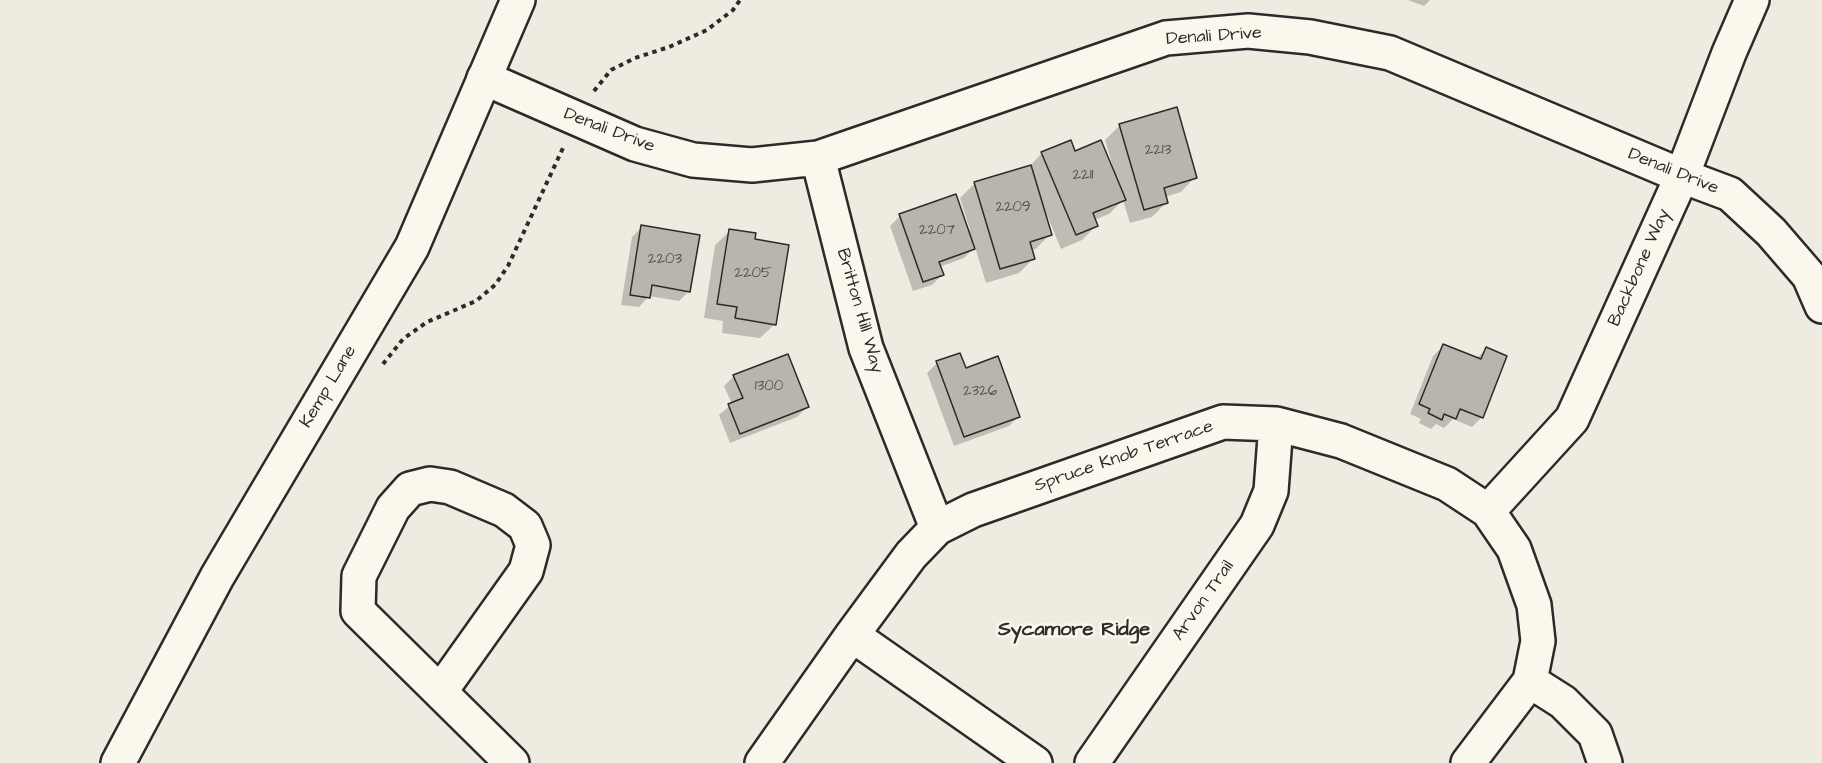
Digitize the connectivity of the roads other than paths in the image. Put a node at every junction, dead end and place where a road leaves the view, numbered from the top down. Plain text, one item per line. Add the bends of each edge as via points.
1 (518, 0) edge
2 (1752, 0) edge
3 (484, 78) junction
4 (818, 158) junction
5 (1682, 176) junction
6 (1822, 306) edge
7 (1276, 424) junction
8 (1488, 511) junction
9 (937, 528) junction
10 (852, 635) junction
11 (1530, 681) junction
12 (440, 692) junction
13 (118, 763) edge
14 (512, 763) edge
15 (762, 763) edge
16 (1035, 763) edge
17 (1092, 763) edge
18 (1468, 763) edge
19 (1605, 763) edge

1 - 3 street, Kemp Lane
2 - 5 street, Backbone Way
3 - 4 street, Denali Drive via 635,144 693,160 752,165
3 - 13 street, Kemp Lane via 412,247 217,577
4 - 5 street, Denali Drive via 1166,38 1248,31 1310,37 1390,53
4 - 9 street, Britton Hill Way via 866,348
5 - 6 street, Denali Drive via 1730,194 1771,232 1809,276
5 - 8 street, Backbone Way via 1572,419
7 - 8 street, Spruce Knob Terrace via 1341,441 1446,484
7 - 9 street, Spruce Knob Terrace via 1224,422 973,510
7 - 17 street, Arvon Trail via 1271,491 1257,525
8 - 11 street, Spruce Knob Terrace via 1514,549 1534,605 1538,641
9 - 10 street, Spruce Knob Terrace via 911,555
10 - 15 street, Spruce Knob Terrace
10 - 16 street
11 - 18 street, Spruce Knob Terrace
11 - 19 street via 1563,702 1595,734
12 - 12 street via 358,610 359,576 393,508 410,489 430,484 450,487 504,510 525,526 533,545 526,570
12 - 14 street

